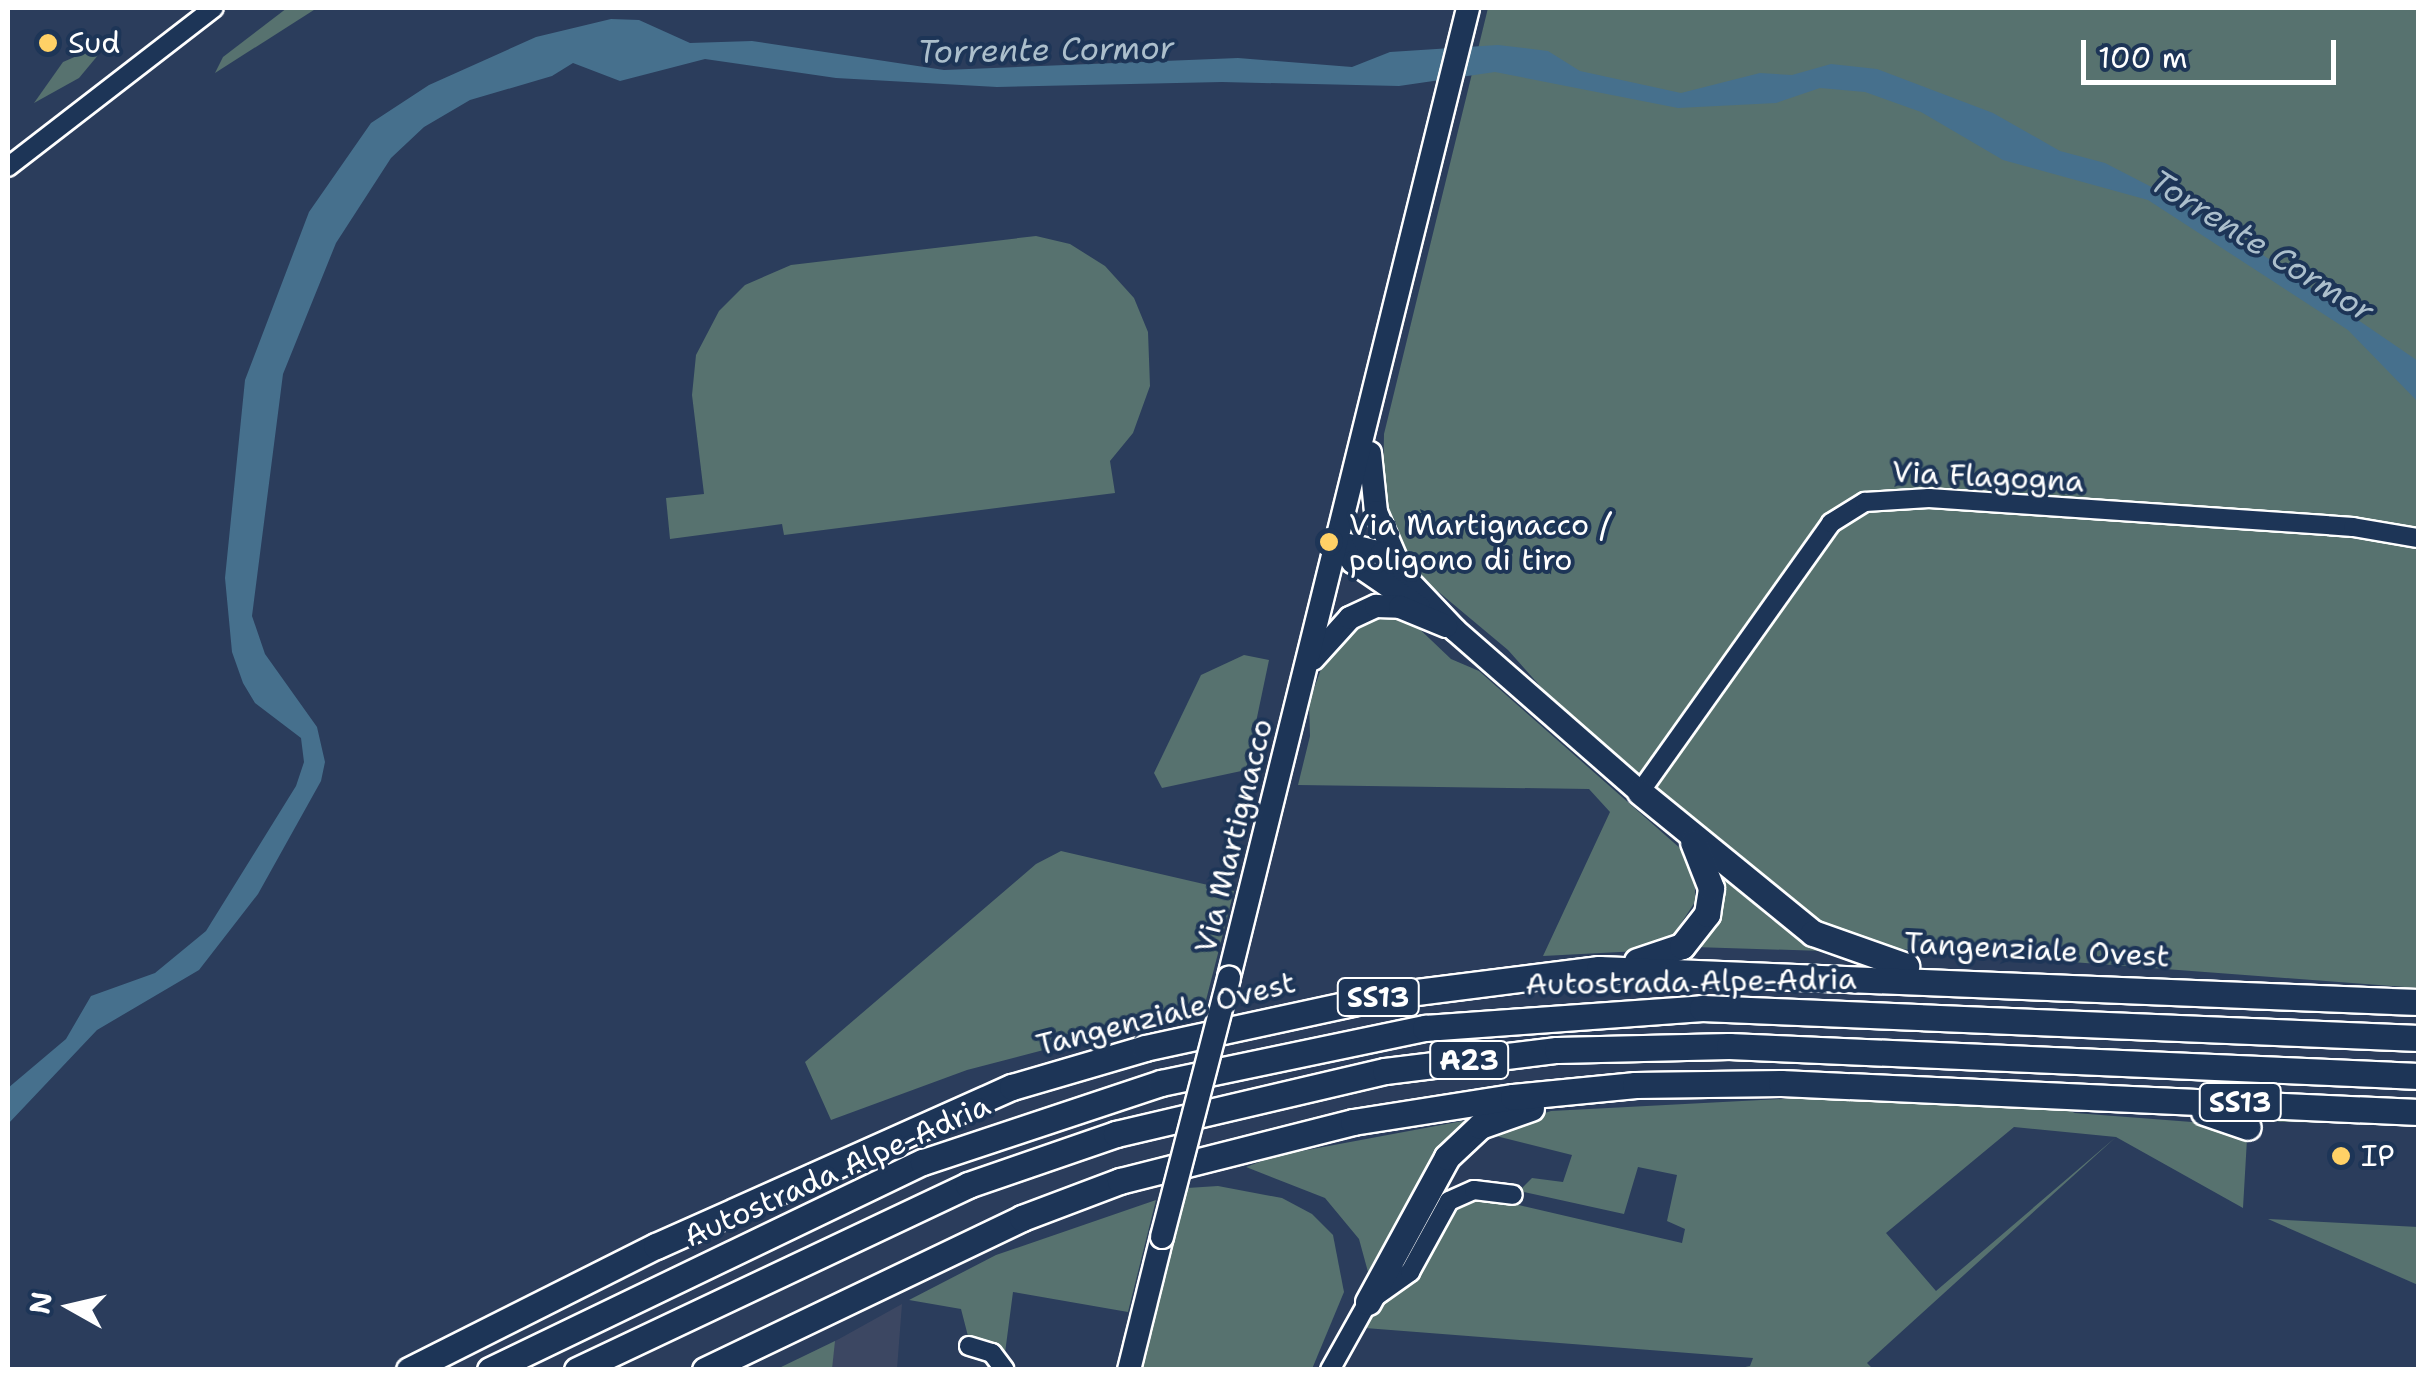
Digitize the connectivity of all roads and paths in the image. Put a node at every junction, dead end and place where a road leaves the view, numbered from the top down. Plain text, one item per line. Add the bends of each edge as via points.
1 (214, 8) edge
2 (1468, 8) edge
3 (8, 167) edge
4 (1369, 422) junction
5 (2418, 538) edge
6 (1340, 544) junction
7 (1401, 569) junction
8 (1455, 630) junction
9 (1308, 666) junction
10 (1640, 792) junction
11 (1690, 837) junction
12 (1599, 969) junction
13 (1974, 980) junction
14 (2418, 1002) edge
15 (2418, 1038) edge
16 (2418, 1076) edge
17 (1634, 1085) junction
18 (2061, 1094) junction
19 (2418, 1112) edge
20 (2248, 1127) dead end
21 (1513, 1195) dead end
22 (1368, 1302) junction
23 (969, 1346) dead end
24 (410, 1370) edge
25 (490, 1370) edge
26 (577, 1370) edge
27 (705, 1370) edge
28 (1005, 1370) edge
29 (1129, 1370) edge
30 (1330, 1370) edge

1 - 3 street
2 - 4 main road, Via Martignacco
4 - 6 main road, Via Martignacco
4 - 7 main road, Via Martignacco via 1376,512
5 - 10 street, Via Flagogna via 2354,527 1942,499 1866,502 1832,523
6 - 7 main road, Via Martignacco via 1370,546
6 - 8 main road, Via Martignacco via 1353,562
6 - 9 main road, Via Martignacco
7 - 8 main road, Via Martignacco
8 - 9 main road, Via Martignacco via 1400,607 1376,606 1350,618
8 - 10 main road, Via Martignacco
9 - 29 main road, Via Martignacco, bridge
10 - 11 highway
11 - 12 highway via 1711,888 1694,936 1670,952
11 - 13 highway via 1814,933 1870,957
12 - 13 highway, Tangenziale Ovest / SS13
12 - 24 highway, Tangenziale Ovest / SS13 via 1460,984 1278,1017 1012,1087 656,1246
13 - 14 highway, Tangenziale Ovest / SS13
15 - 25 highway, Autostrada Alpe-Adria / A23 via 1702,1008 1508,1017 1346,1041 1161,1083 923,1162
16 - 26 highway, A23 via 1730,1046 1557,1050 1385,1071 1116,1134 968,1185
17 - 18 highway, SS13
17 - 22 highway via 1505,1115 1462,1139
17 - 27 highway, SS13 via 1353,1122 1157,1169 1022,1218
18 - 19 highway, SS13
18 - 20 highway via 2104,1107 2222,1114
21 - 22 street via 1474,1190 1450,1202 1410,1272
22 - 30 street
23 - 28 street via 992,1353

